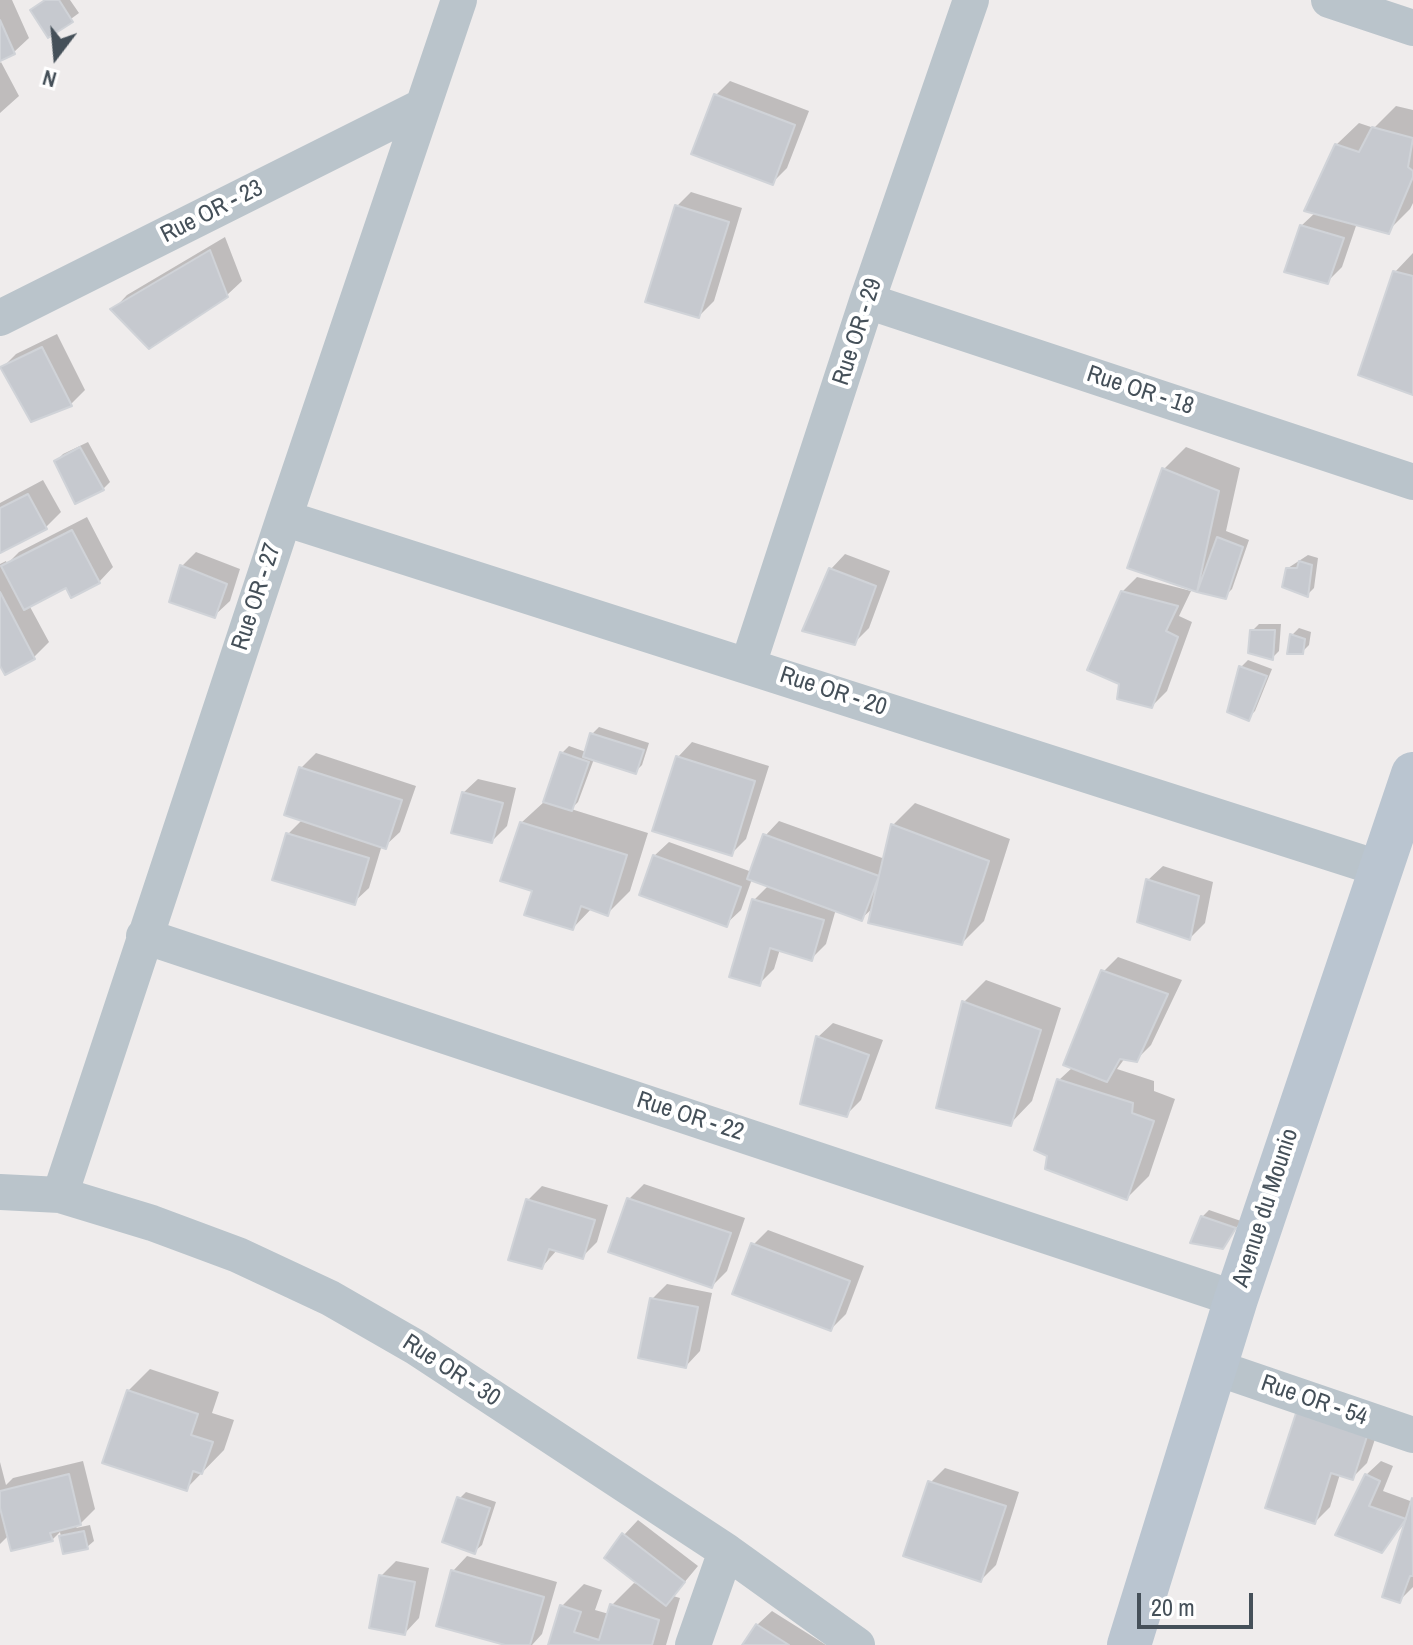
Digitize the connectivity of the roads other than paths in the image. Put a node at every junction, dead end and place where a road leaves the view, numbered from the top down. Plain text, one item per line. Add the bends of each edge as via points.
1 (459, 0) edge
2 (971, 0) edge
3 (1329, 0) edge
4 (1413, 28) edge
5 (423, 106) junction
6 (867, 301) junction
7 (0, 318) edge
8 (1413, 482) edge
9 (284, 518) junction
10 (748, 665) junction
11 (1413, 774) edge
12 (1381, 869) junction
13 (144, 936) junction
14 (0, 1192) edge
15 (60, 1195) junction
16 (1236, 1299) junction
17 (1214, 1367) junction
18 (1413, 1435) edge
19 (726, 1551) junction
20 (693, 1645) edge
21 (857, 1645) edge
22 (1129, 1645) edge

1 - 5 street, Rue OR - 27
2 - 6 street, Rue OR - 29
3 - 4 street
5 - 7 street, Rue OR - 23
5 - 9 street, Rue OR - 27
6 - 8 street, Rue OR - 18
6 - 10 street, Rue OR - 29
9 - 10 street, Rue OR - 20
9 - 13 street, Rue OR - 27
10 - 12 street, Rue OR - 20
11 - 12 street, Avenue du Mounio
12 - 16 street, Avenue du Mounio
13 - 15 street, Rue OR - 27
13 - 16 street, Rue OR - 22
14 - 15 street, Rue OR - 30
15 - 19 street, Rue OR - 30 via 238,1255 330,1298 417,1348
16 - 17 street, Avenue du Mounio
17 - 18 street, Rue OR - 54
17 - 22 street, Avenue du Mounio
19 - 20 street
19 - 21 street, Rue OR - 30

